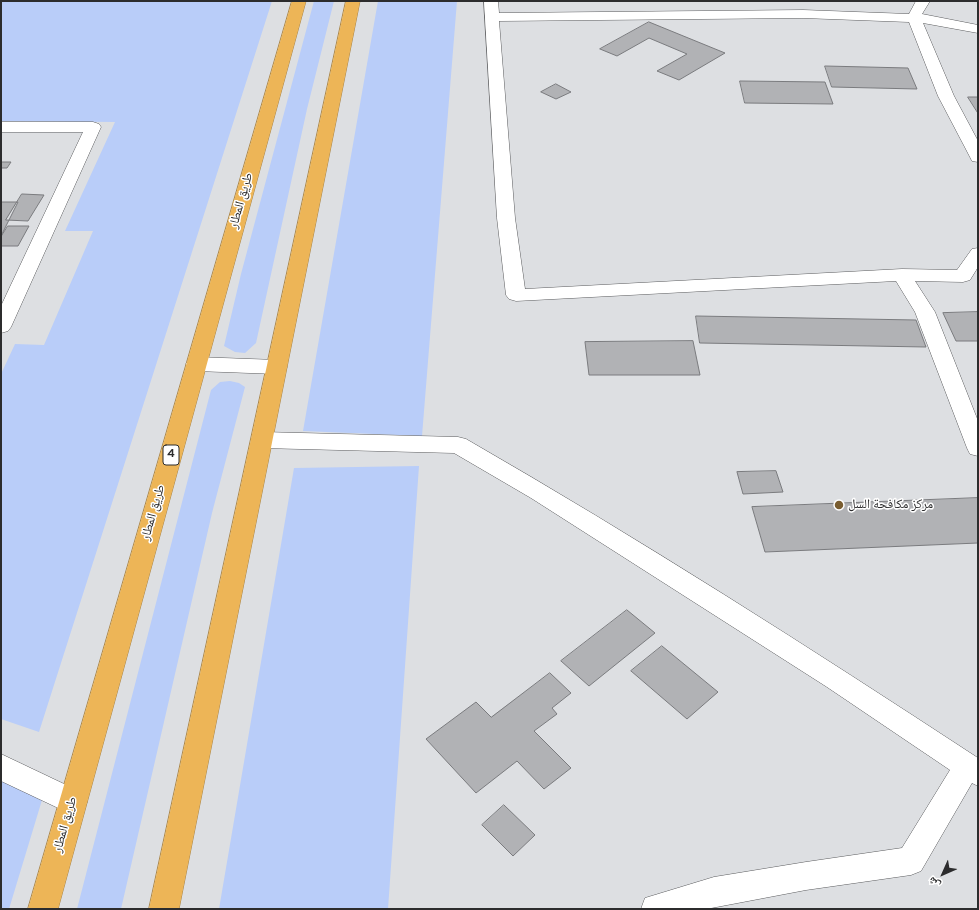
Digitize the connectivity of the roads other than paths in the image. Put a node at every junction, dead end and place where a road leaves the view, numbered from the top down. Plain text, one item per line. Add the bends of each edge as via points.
1 (299, 1) edge
2 (354, 1) edge
3 (923, 1) edge
4 (491, 9) edge
5 (914, 17) junction
6 (978, 29) edge
7 (1, 127) edge
8 (978, 157) edge
9 (978, 253) edge
10 (902, 275) junction
11 (1, 327) edge
12 (196, 364) junction
13 (277, 367) junction
14 (262, 440) junction
15 (978, 448) edge
16 (1, 767) edge
17 (973, 769) edge
18 (73, 802) junction
19 (43, 909) edge
20 (164, 909) edge
21 (656, 909) edge

1 - 12 highway, طريق المطار / 4
2 - 13 highway
3 - 5 street
4 - 5 street
4 - 10 street via 506,218 516,294
5 - 6 street
5 - 8 street via 946,96
7 - 11 street via 93,127
9 - 10 street via 963,276
10 - 15 street via 925,312
12 - 13 street
12 - 18 highway, طريق المطار / 4
13 - 14 highway
14 - 17 street via 458,445 539,492 829,674
14 - 20 highway
16 - 18 street
17 - 21 street via 911,861 714,892
18 - 19 highway, طريق المطار / 4

